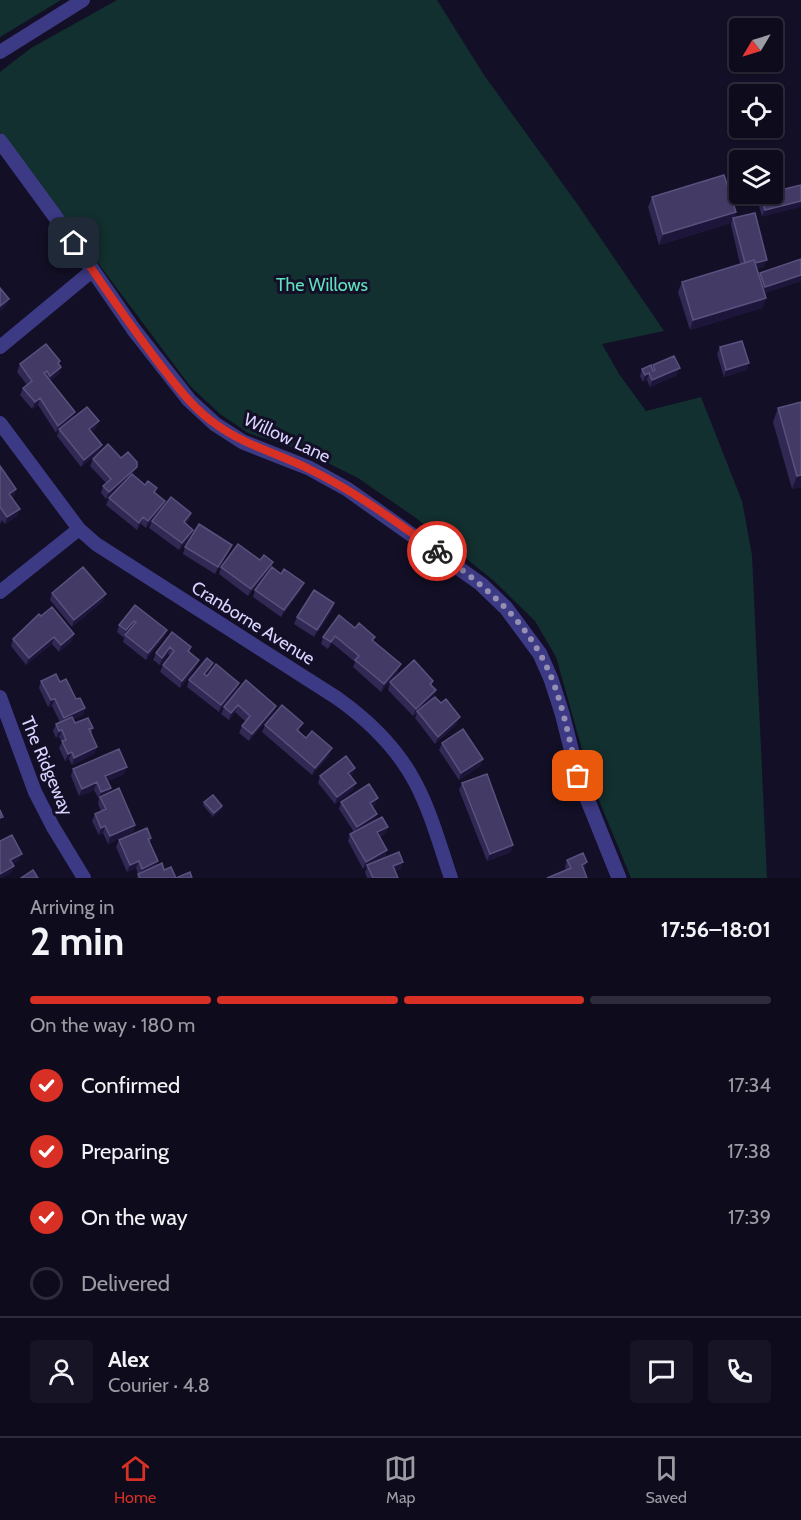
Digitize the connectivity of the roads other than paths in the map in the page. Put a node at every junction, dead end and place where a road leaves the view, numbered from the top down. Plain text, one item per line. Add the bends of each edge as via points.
1 (83, 0) edge
2 (0, 52) edge
3 (0, 141) edge
4 (93, 270) junction
5 (0, 347) edge
6 (0, 423) edge
7 (78, 529) junction
8 (0, 592) edge
9 (0, 697) edge
10 (84, 878) edge
11 (452, 878) edge
12 (619, 878) edge

1 - 2 street
3 - 4 street, Willow Lane
4 - 5 street
4 - 12 street, Willow Lane via 170,377 215,424 347,489 481,584 506,608 540,654 551,679 578,776
6 - 7 street, Cranborne Avenue
7 - 8 street
7 - 11 street, Cranborne Avenue via 337,698 372,726 415,782
9 - 10 street, The Ridgeway via 35,792

